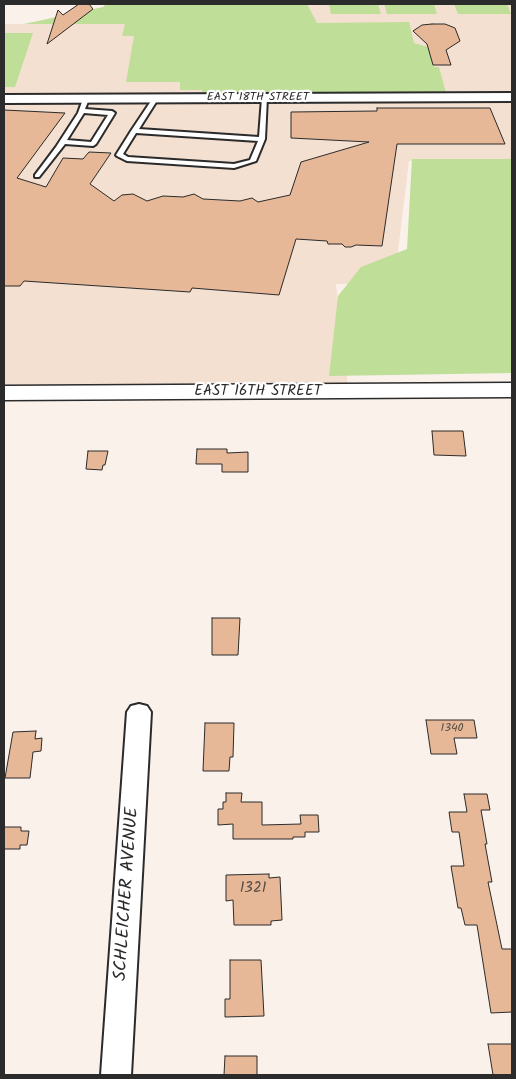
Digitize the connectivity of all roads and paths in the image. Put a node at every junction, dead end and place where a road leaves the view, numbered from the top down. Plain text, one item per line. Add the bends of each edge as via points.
1 (512, 97) edge
2 (265, 98) junction
3 (4, 99) edge
4 (86, 99) junction
5 (155, 99) junction
6 (82, 111) junction
7 (134, 131) junction
8 (262, 139) junction
9 (63, 142) junction
10 (37, 176) dead end
11 (512, 390) edge
12 (4, 393) edge
13 (139, 712) dead end
14 (116, 1075) edge

1 - 2 street, EAST 18TH STREET
2 - 5 street, EAST 18TH STREET
2 - 8 lane
3 - 4 street, EAST 18TH STREET
4 - 5 street, EAST 18TH STREET
4 - 6 lane
5 - 7 lane
6 - 9 lane
6 - 9 lane via 112,112 93,144
7 - 8 lane
7 - 8 lane via 119,155 127,160 234,166 253,161
9 - 10 lane
11 - 12 street, EAST 16TH STREET
13 - 14 street, SCHLEICHER AVENUE

